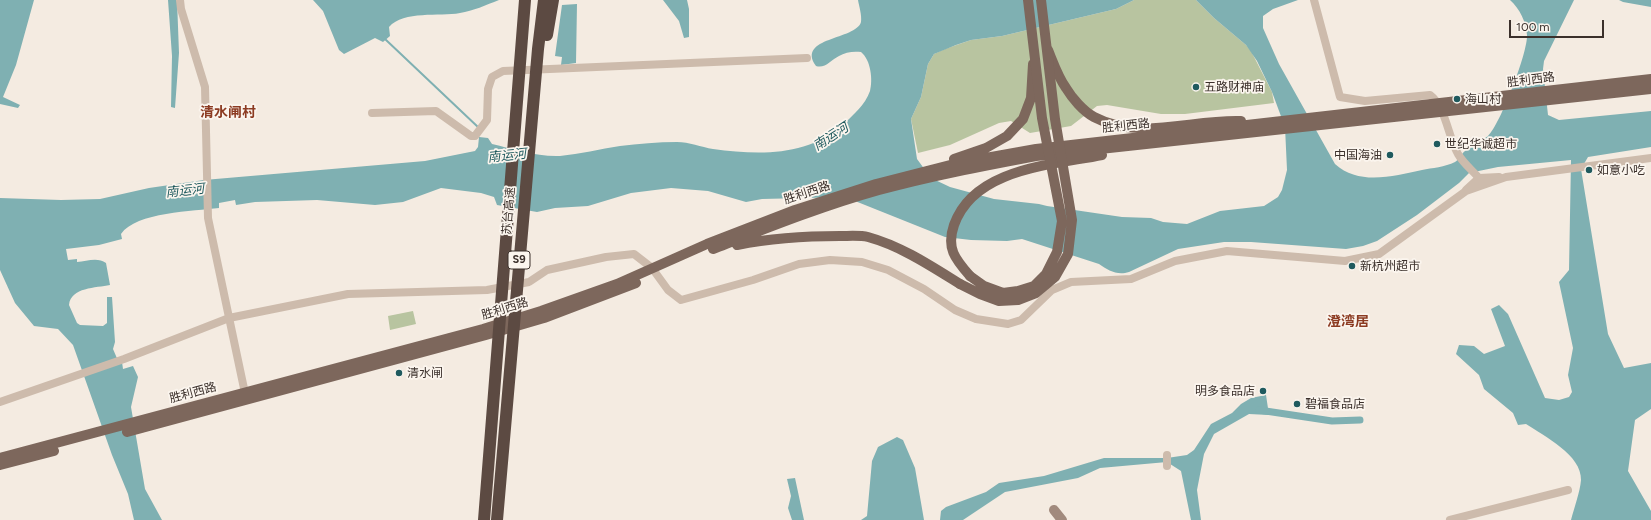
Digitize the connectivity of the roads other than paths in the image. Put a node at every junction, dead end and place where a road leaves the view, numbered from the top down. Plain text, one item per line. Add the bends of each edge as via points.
1 (180, 0) edge
2 (525, 0) edge
3 (544, 0) edge
4 (553, 0) edge
5 (1028, 0) edge
6 (1041, 0) edge
7 (1315, 2) edge
8 (1034, 48) junction
9 (1047, 48) junction
10 (807, 58) dead end
11 (1651, 79) edge
12 (1651, 89) edge
13 (1556, 95) junction
14 (1439, 108) junction
15 (372, 113) dead end
16 (1281, 124) junction
17 (1180, 140) junction
18 (528, 157) junction
19 (1651, 158) edge
20 (1477, 176) junction
21 (1506, 177) junction
22 (876, 184) junction
23 (1466, 191) junction
24 (710, 250) junction
25 (654, 272) junction
26 (229, 318) junction
27 (246, 396) junction
28 (0, 402) edge
29 (102, 435) junction
30 (1167, 456) dead end
31 (0, 458) edge
32 (0, 465) edge
33 (1167, 466) dead end
34 (1568, 490) dead end
35 (1054, 510) dead end
36 (484, 520) edge
37 (497, 520) edge
38 (1062, 520) edge
39 (1450, 520) edge

1 - 26 street via 205,87 208,218
2 - 36 highway, 苏台高速 / S9, bridge
3 - 18 highway, 苏台高速 / S9, bridge
4 - 18 highway, bridge
5 - 8 main road, bridge
6 - 9 main road, bridge
7 - 14 street via 1340,97 1366,101 1430,95 1435,98
8 - 17 main road, bridge via 1042,118 1062,220 1057,252 1046,274 1034,286 1003,293 984,286 961,266 952,251 952,233 957,218 968,200 985,186 1016,172
8 - 22 main road, bridge via 1031,98 1022,119 1007,136 986,148
9 - 16 main road via 1065,88 1093,116 1118,126 1140,129 1226,120
9 - 24 main road, bridge via 1055,119 1072,220 1068,254 1054,277 1036,293 1018,300 999,301 960,284 898,248 866,236 803,236 759,240
10 - 15 street via 504,71 492,77 488,89 487,120 475,136 471,136 436,111
11 - 13 main road, 胜利西路
12 - 13 main road, 胜利西路
13 - 14 main road, 胜利西路
14 - 16 main road, 胜利西路
14 - 20 street via 1458,154
16 - 17 main road, 胜利西路
16 - 22 main road, 胜利西路 via 1036,149 958,163
17 - 24 main road, 胜利西路 via 1036,156 959,170 878,190
18 - 37 highway, 苏台高速 / S9, bridge
19 - 21 street
20 - 21 street
20 - 23 street
21 - 23 street
22 - 25 main road, 胜利西路 via 795,210 707,244
23 - 25 street via 1379,254 1345,260 1227,251 1176,261 1131,279 1071,282 1052,290 1021,320 1008,324 976,319 955,310 924,289 888,270 862,262 830,260 799,264 681,300 668,290
24 - 25 main road, 胜利西路
25 - 26 street via 634,254 627,254 547,270 529,282 487,290 348,294
25 - 27 main road, 胜利西路 via 505,322
26 - 27 street
26 - 28 street via 78,376
27 - 29 main road, 胜利西路
29 - 31 main road, 胜利西路
29 - 32 main road, 胜利西路
30 - 33 street
34 - 39 street
35 - 38 street

